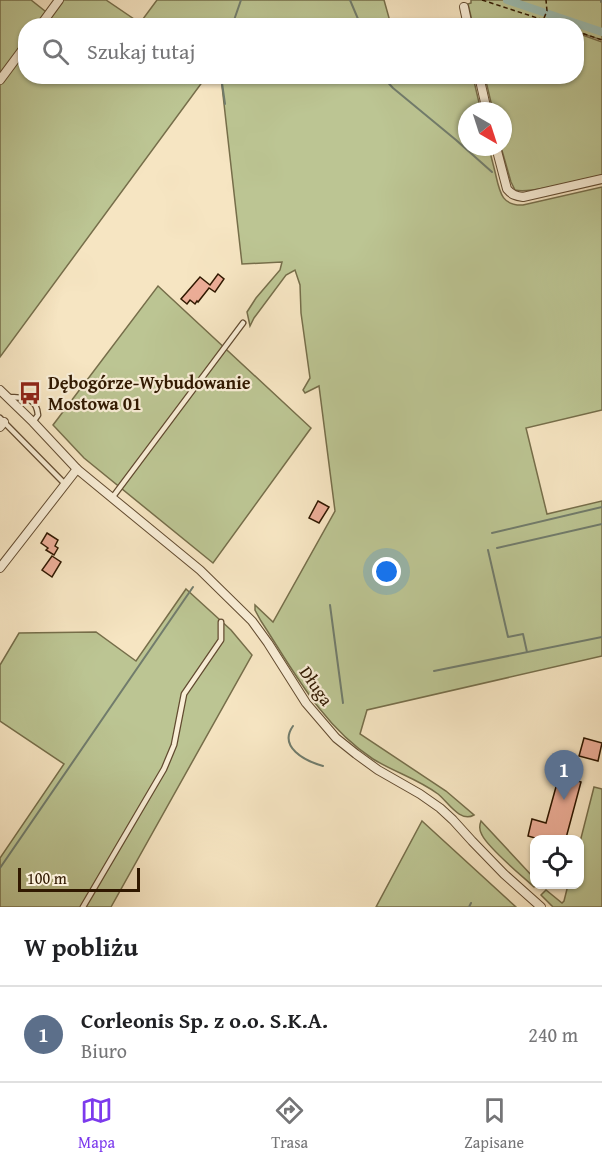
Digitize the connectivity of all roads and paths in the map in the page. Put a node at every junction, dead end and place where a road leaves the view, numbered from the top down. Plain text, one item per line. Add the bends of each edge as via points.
1 (59, 0) edge
2 (482, 0) edge
3 (546, 0) edge
4 (464, 7) dead end
5 (46, 18) edge
6 (466, 18) edge
7 (541, 18) edge
8 (544, 18) edge
9 (584, 34) edge
10 (602, 40) edge
11 (18, 56) edge
12 (0, 80) edge
13 (482, 84) edge
14 (485, 102) edge
15 (498, 156) edge
16 (602, 179) edge
17 (243, 323) dead end
18 (0, 390) edge
19 (7, 397) junction
20 (1, 422) edge
21 (33, 422) junction
22 (77, 469) junction
23 (65, 484) junction
24 (112, 498) junction
25 (0, 568) edge
26 (221, 622) dead end
27 (83, 907) edge
28 (541, 907) edge

1 - 5 street
2 - 7 path
3 - 8 path
4 - 6 street
9 - 10 path
11 - 12 street
13 - 14 street
15 - 16 street via 507,189 516,196
17 - 24 lane
18 - 19 street, Długa
19 - 21 street, Długa
19 - 21 lane via 28,398 34,403 38,415
20 - 23 lane
21 - 22 street, Długa
22 - 23 street
22 - 24 street, Długa
23 - 25 street
24 - 28 street, Długa via 200,570 252,621 306,703 336,738 440,808
26 - 27 lane via 221,640 184,694 174,745 164,769

